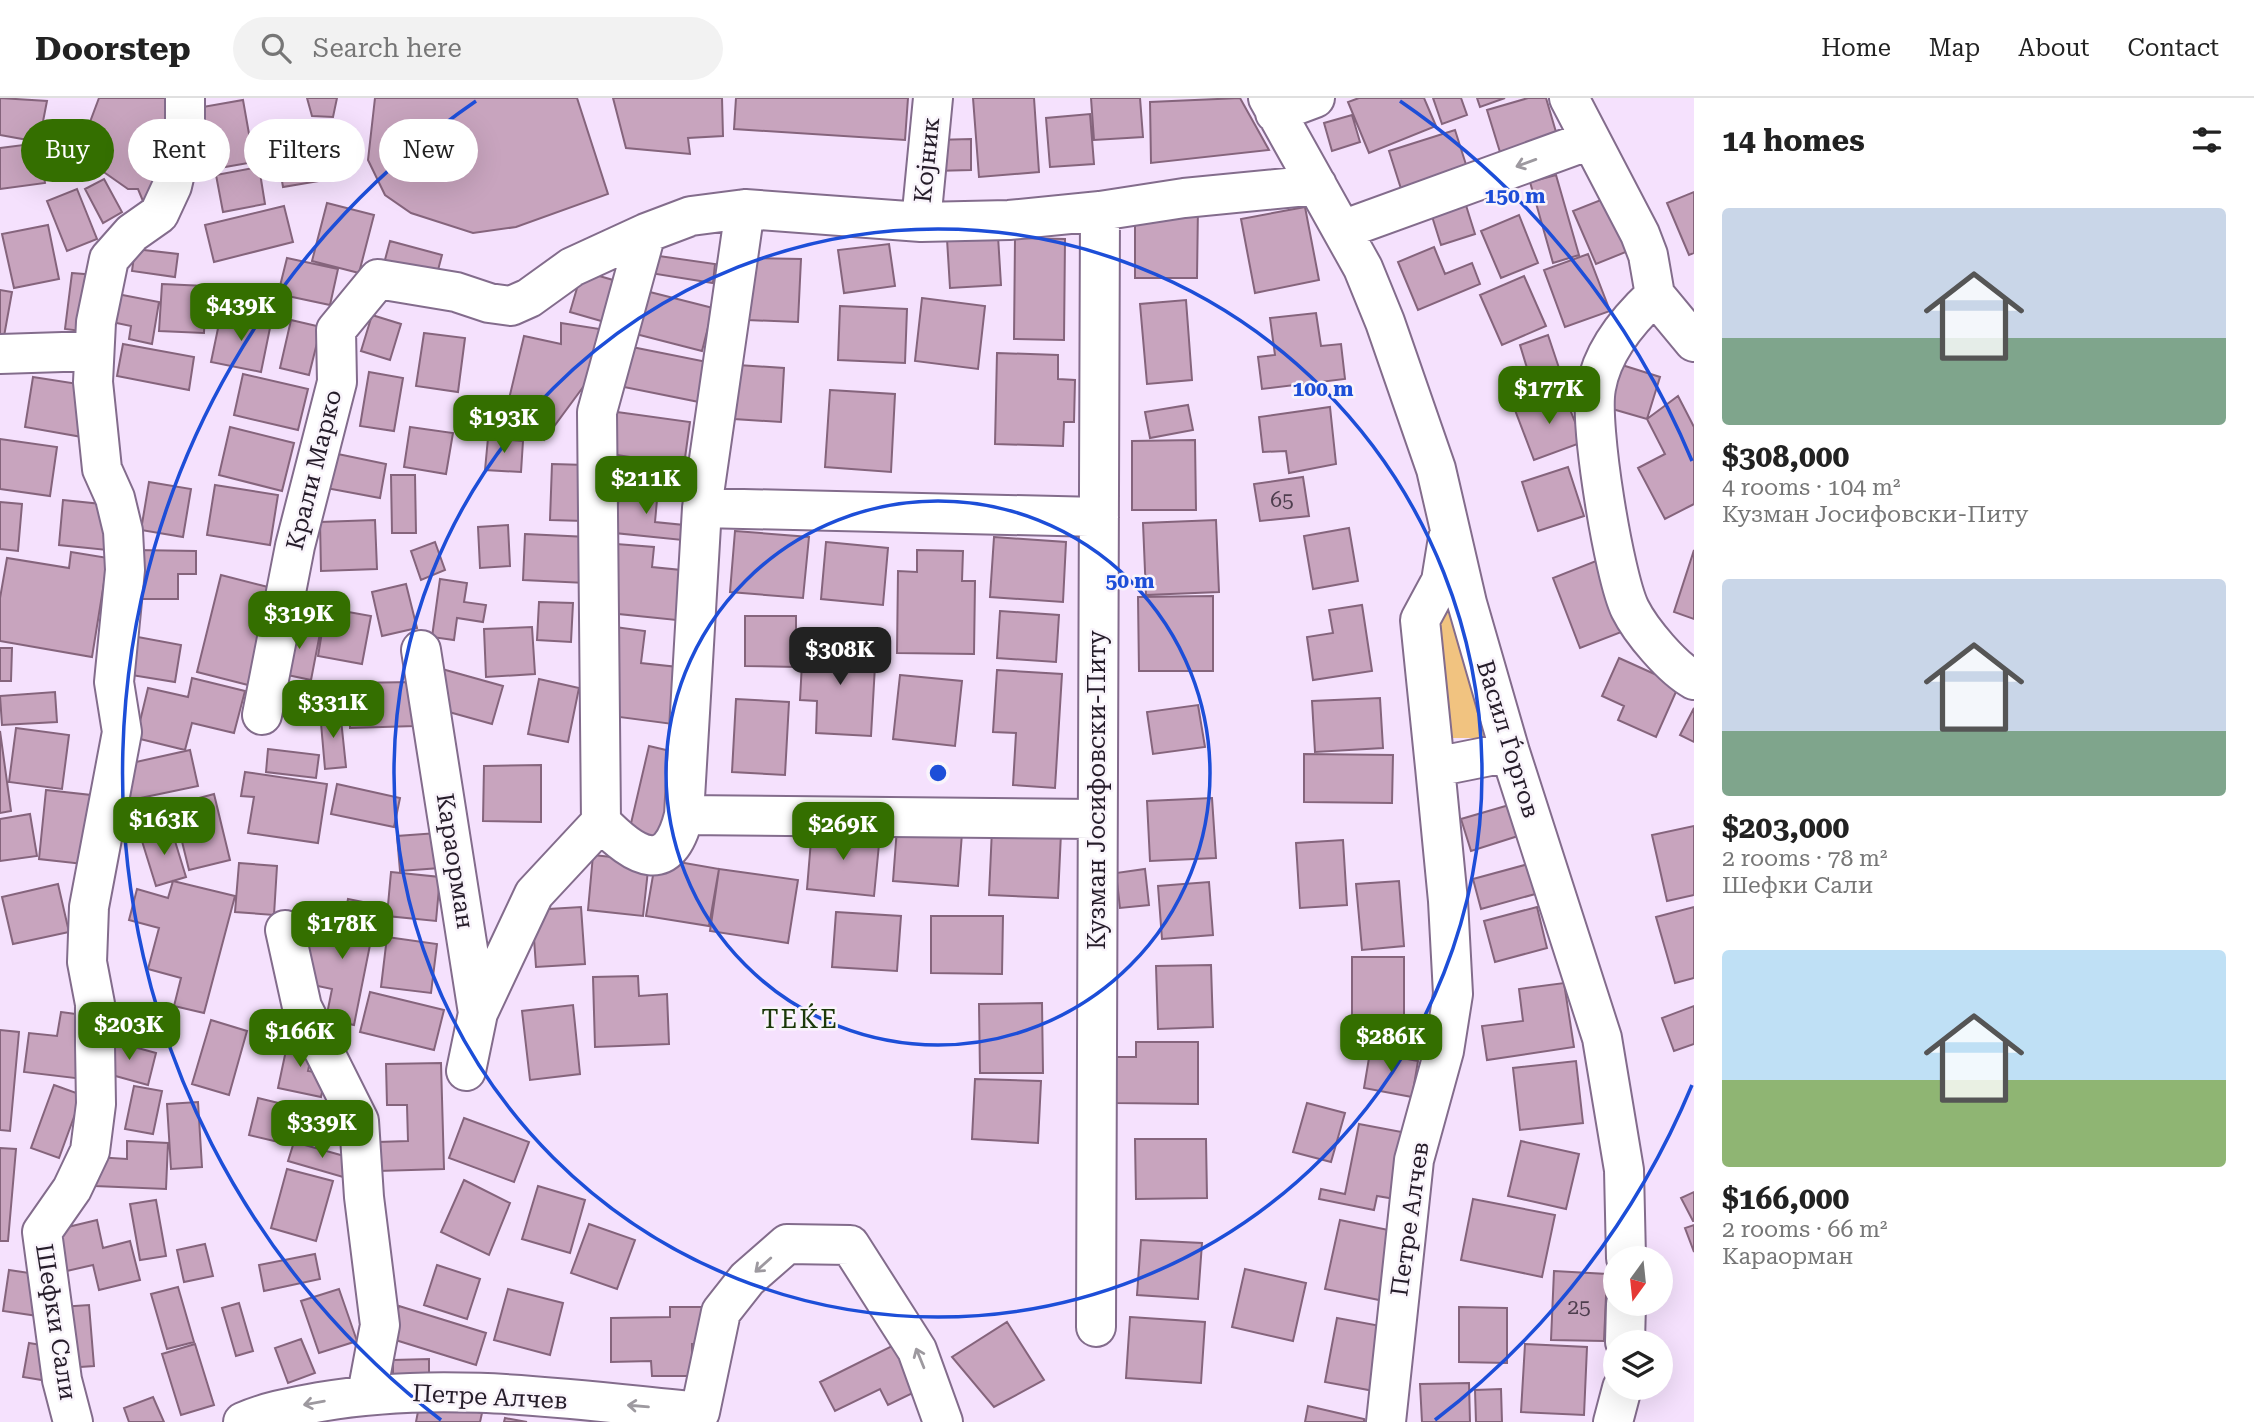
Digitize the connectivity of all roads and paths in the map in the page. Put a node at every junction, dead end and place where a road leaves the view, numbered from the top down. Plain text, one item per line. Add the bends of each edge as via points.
1 (185, 98) edge
2 (933, 98) edge
3 (1315, 98) edge
4 (1569, 98) edge
5 (1272, 106) edge
6 (1590, 140) junction
7 (1318, 185) junction
8 (745, 209) junction
9 (1100, 211) junction
10 (921, 222) junction
11 (1342, 230) junction
12 (646, 233) junction
13 (1655, 295) junction
14 (1694, 342) edge
15 (94, 351) junction
16 (0, 354) edge
17 (702, 508) junction
18 (1099, 517) junction
19 (1449, 531) junction
20 (421, 650) dead end
21 (1694, 680) edge
22 (262, 715) dead end
23 (1510, 752) junction
24 (1435, 767) junction
25 (684, 815) junction
26 (1096, 819) junction
27 (601, 822) junction
28 (285, 930) dead end
29 (478, 1013) junction
30 (466, 1071) dead end
31 (1626, 1246) edge
32 (1096, 1327) dead end
33 (367, 1394) junction
34 (1619, 1400) edge
35 (73, 1422) edge
36 (243, 1422) edge
37 (943, 1422) edge
38 (1386, 1422) edge
39 (1614, 1422) edge

1 - 15 street, Шефки Сали via 185,131 172,186 159,214 132,233 109,259
2 - 10 street, Којник
3 - 5 street
4 - 6 street
5 - 7 street, Васил Ѓоргов
6 -> 11 street
6 - 13 street via 1640,234
7 - 9 street
7 - 11 street, Васил Ѓоргов
8 - 10 street
8 - 12 street via 691,216
8 - 17 street
9 - 10 street
9 - 18 street, Кузман Јосифовски-Питу
11 - 19 street, Васил Ѓоргов via 1385,322 1436,469
12 - 22 street, Крали Марко via 572,267 510,306 378,279 336,330 337,382 295,546
12 - 27 street via 597,412
13 - 14 street
13 - 21 street via 1631,317 1603,362 1595,390 1602,483 1630,609 1664,655
15 - 16 street
15 - 35 street, Шефки Сали via 102,469 123,531 125,570 114,682 122,732 89,907 87,962 95,1004 96,1104 90,1151 72,1189 42,1232 62,1380
17 - 18 street
17 - 25 street
18 - 26 street, Кузман Јосифовски-Питу
19 - 23 street, Васил Ѓоргов
19 - 24 street, Петре Алчев via 1441,581 1420,620
20 - 29 street, Караорман
23 - 24 street
23 - 31 street, Васил Ѓоргов via 1602,1038 1625,1170
24 - 38 street, Петре Алчев via 1453,994 1444,1051 1414,1160
25 - 26 street
25 - 27 street via 678,839 661,855 634,850
26 - 32 street, Кузман Јосифовски-Питу
27 - 29 street via 534,894
28 - 33 street via 302,1007 359,1121 380,1325
29 - 30 street, Караорман
33 -> 36 street, Петре Алчев via 267,1411
37 -> 33 street, Петре Алчев via 917,1350 850,1245 787,1244 747,1279 721,1312 700,1412 453,1392
34 - 39 street

